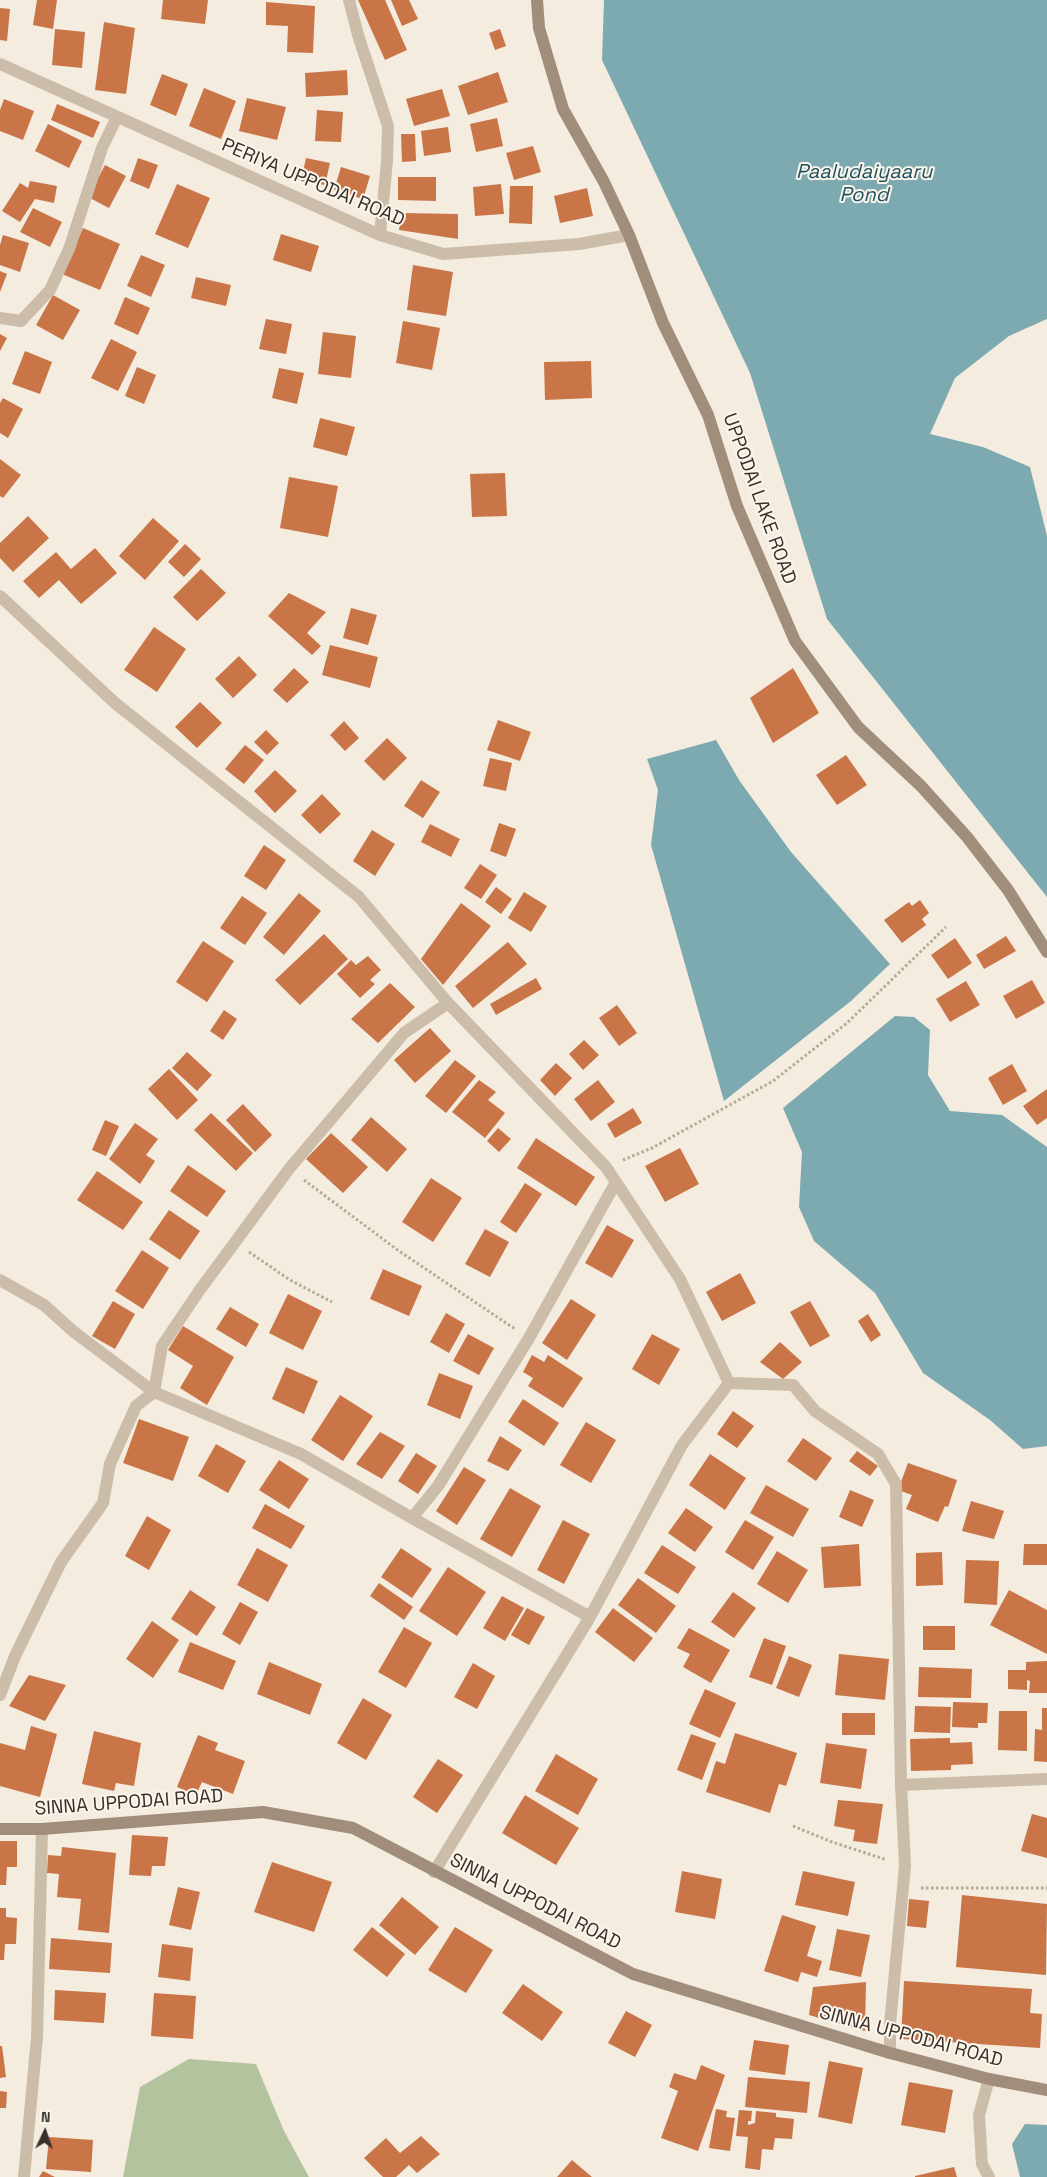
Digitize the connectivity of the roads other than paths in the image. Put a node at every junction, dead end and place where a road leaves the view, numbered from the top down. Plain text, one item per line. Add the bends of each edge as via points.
1 (349, 0) edge
2 (537, 0) edge
3 (0, 64) edge
4 (117, 117) junction
5 (380, 235) junction
6 (629, 235) junction
7 (0, 318) edge
8 (0, 596) edge
9 (1047, 952) edge
10 (448, 1003) junction
11 (616, 1182) junction
12 (0, 1280) edge
13 (729, 1383) junction
14 (154, 1392) junction
15 (412, 1518) junction
16 (590, 1617) junction
17 (0, 1695) edge
18 (1047, 1779) edge
19 (901, 1785) junction
20 (0, 1829) edge
21 (42, 1829) junction
22 (434, 1872) junction
23 (890, 2053) junction
24 (989, 2079) junction
25 (1047, 2090) edge
26 (24, 2177) edge
27 (989, 2177) edge

1 - 5 street via 388,126
2 - 6 street, UPPODAI LAKE ROAD via 539,28 563,108
3 - 4 street, PERIYA UPPODAI ROAD
4 - 5 street, PERIYA UPPODAI ROAD
4 - 7 street via 102,148 70,249 50,290 21,320
5 - 6 street, PERIYA UPPODAI ROAD via 444,254 578,244
6 - 9 street, UPPODAI LAKE ROAD via 663,323 708,415 737,506 795,641 858,727 921,786 968,838 1008,890
8 - 10 street via 115,703 359,896
10 - 11 street via 606,1167
10 - 14 street via 404,1033 289,1169 162,1346
11 - 13 street via 680,1278
11 - 15 street via 528,1338 438,1486
12 - 14 street via 44,1305 74,1332
13 - 16 street via 682,1445
13 - 19 street via 793,1385 815,1411 878,1454 896,1484
14 - 15 street via 302,1454
14 - 17 street via 136,1406 110,1464 103,1503 61,1562 15,1656
15 - 16 street
16 - 22 street
18 - 19 street
19 - 23 street via 905,1866
20 - 21 street, SINNA UPPODAI ROAD
21 - 22 street, SINNA UPPODAI ROAD via 263,1812 353,1828
21 - 26 street via 37,2037
22 - 23 street, SINNA UPPODAI ROAD via 633,1974
23 - 24 street, SINNA UPPODAI ROAD
24 - 25 street, SINNA UPPODAI ROAD
24 - 27 street via 979,2115 982,2164

